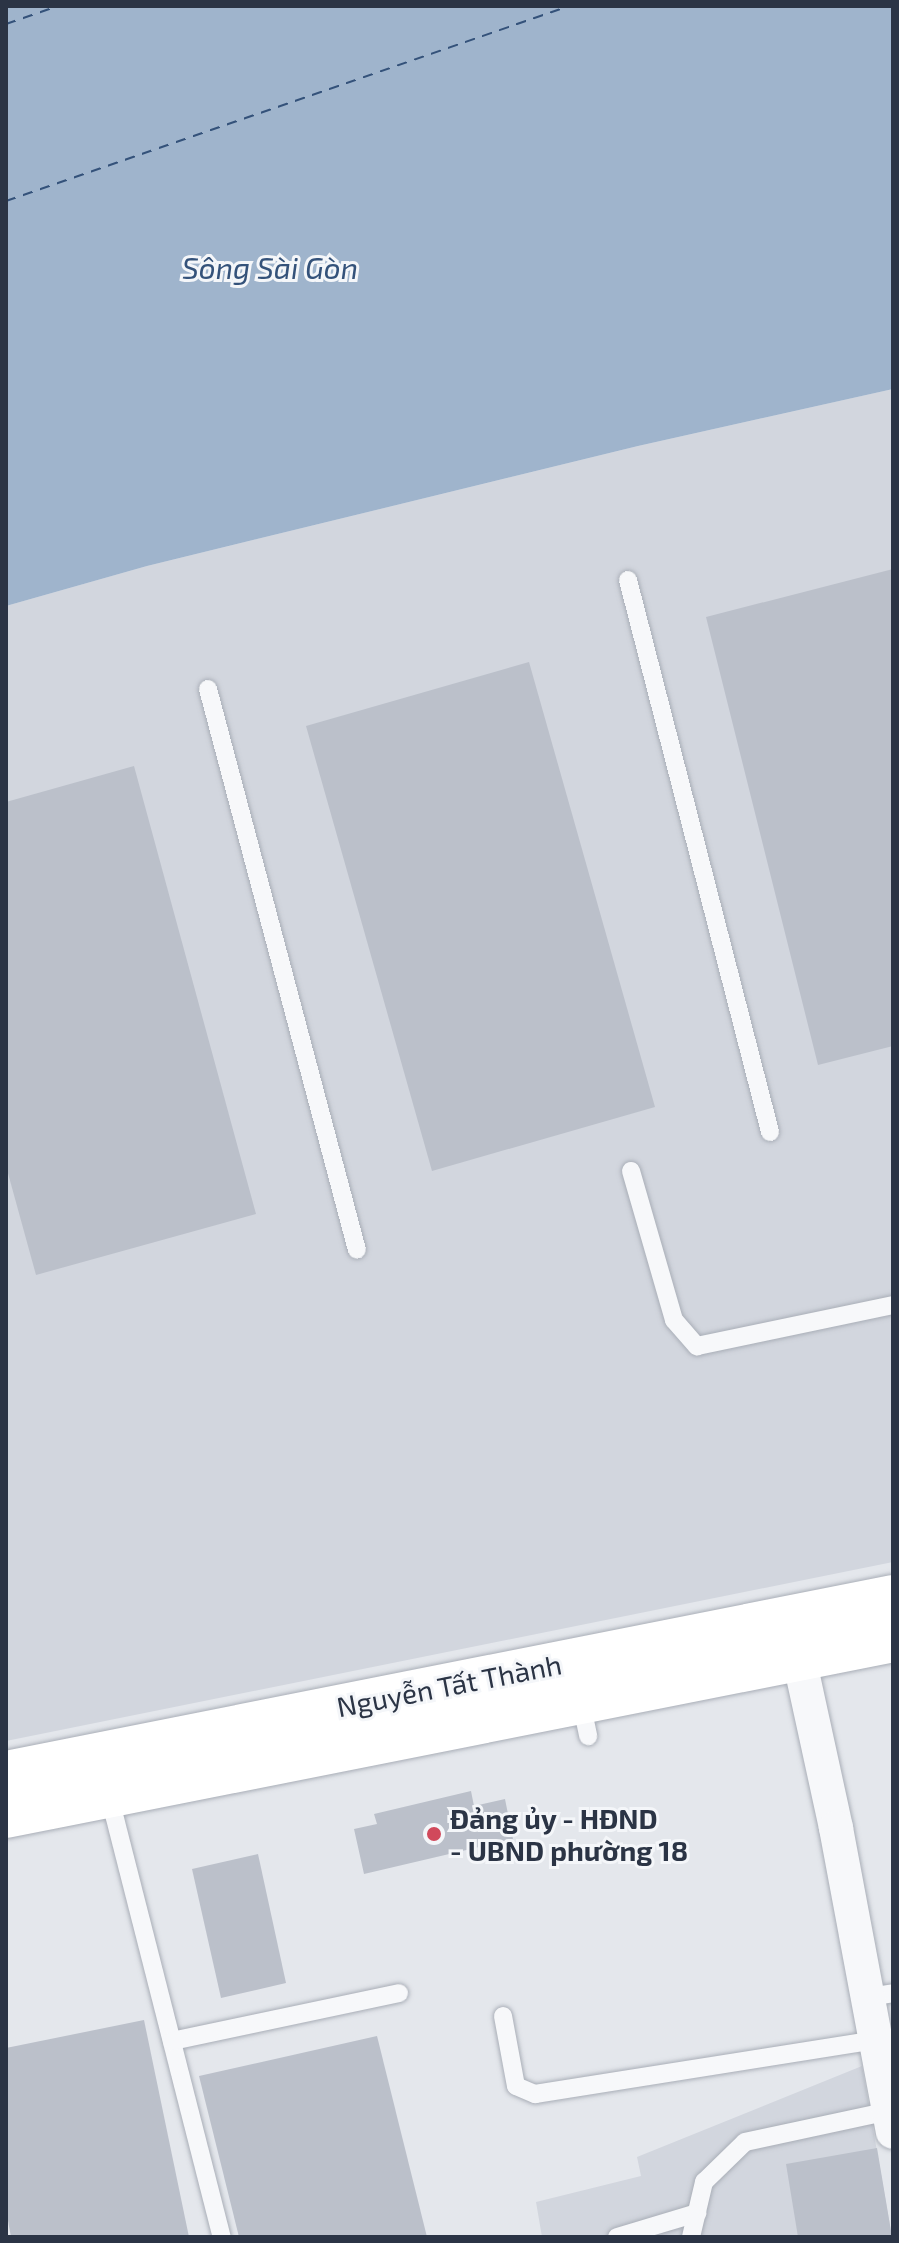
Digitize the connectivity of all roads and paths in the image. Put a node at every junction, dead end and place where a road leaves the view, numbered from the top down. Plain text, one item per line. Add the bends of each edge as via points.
1 (628, 580) dead end
2 (208, 689) dead end
3 (770, 1132) dead end
4 (631, 1171) dead end
5 (357, 1250) dead end
6 (893, 1305) edge
7 (893, 1597) edge
8 (893, 1640) edge
9 (799, 1658) junction
10 (6, 1773) edge
11 (109, 1795) junction
12 (6, 1816) edge
13 (399, 1993) dead end
14 (881, 1995) edge
15 (503, 2016) dead end
16 (877, 2040) junction
17 (172, 2041) junction
18 (891, 2121) edge
19 (697, 2213) junction
20 (222, 2237) edge
21 (617, 2237) edge
22 (691, 2237) edge

1 - 3 lane
2 - 5 lane
4 - 6 lane via 674,1320 697,1346
7 - 10 main road, Nguyễn Tất Thành
8 - 9 main road, Nguyễn Tất Thành
9 - 11 main road, Nguyễn Tất Thành via 584,1719
9 - 14 street
11 - 12 main road, Nguyễn Tất Thành
11 - 17 lane
13 - 17 lane
14 - 16 street
15 - 16 lane via 516,2086 535,2094
16 - 18 street
17 - 20 lane
18 - 19 lane via 745,2142 704,2182
19 - 21 lane
19 - 22 lane

